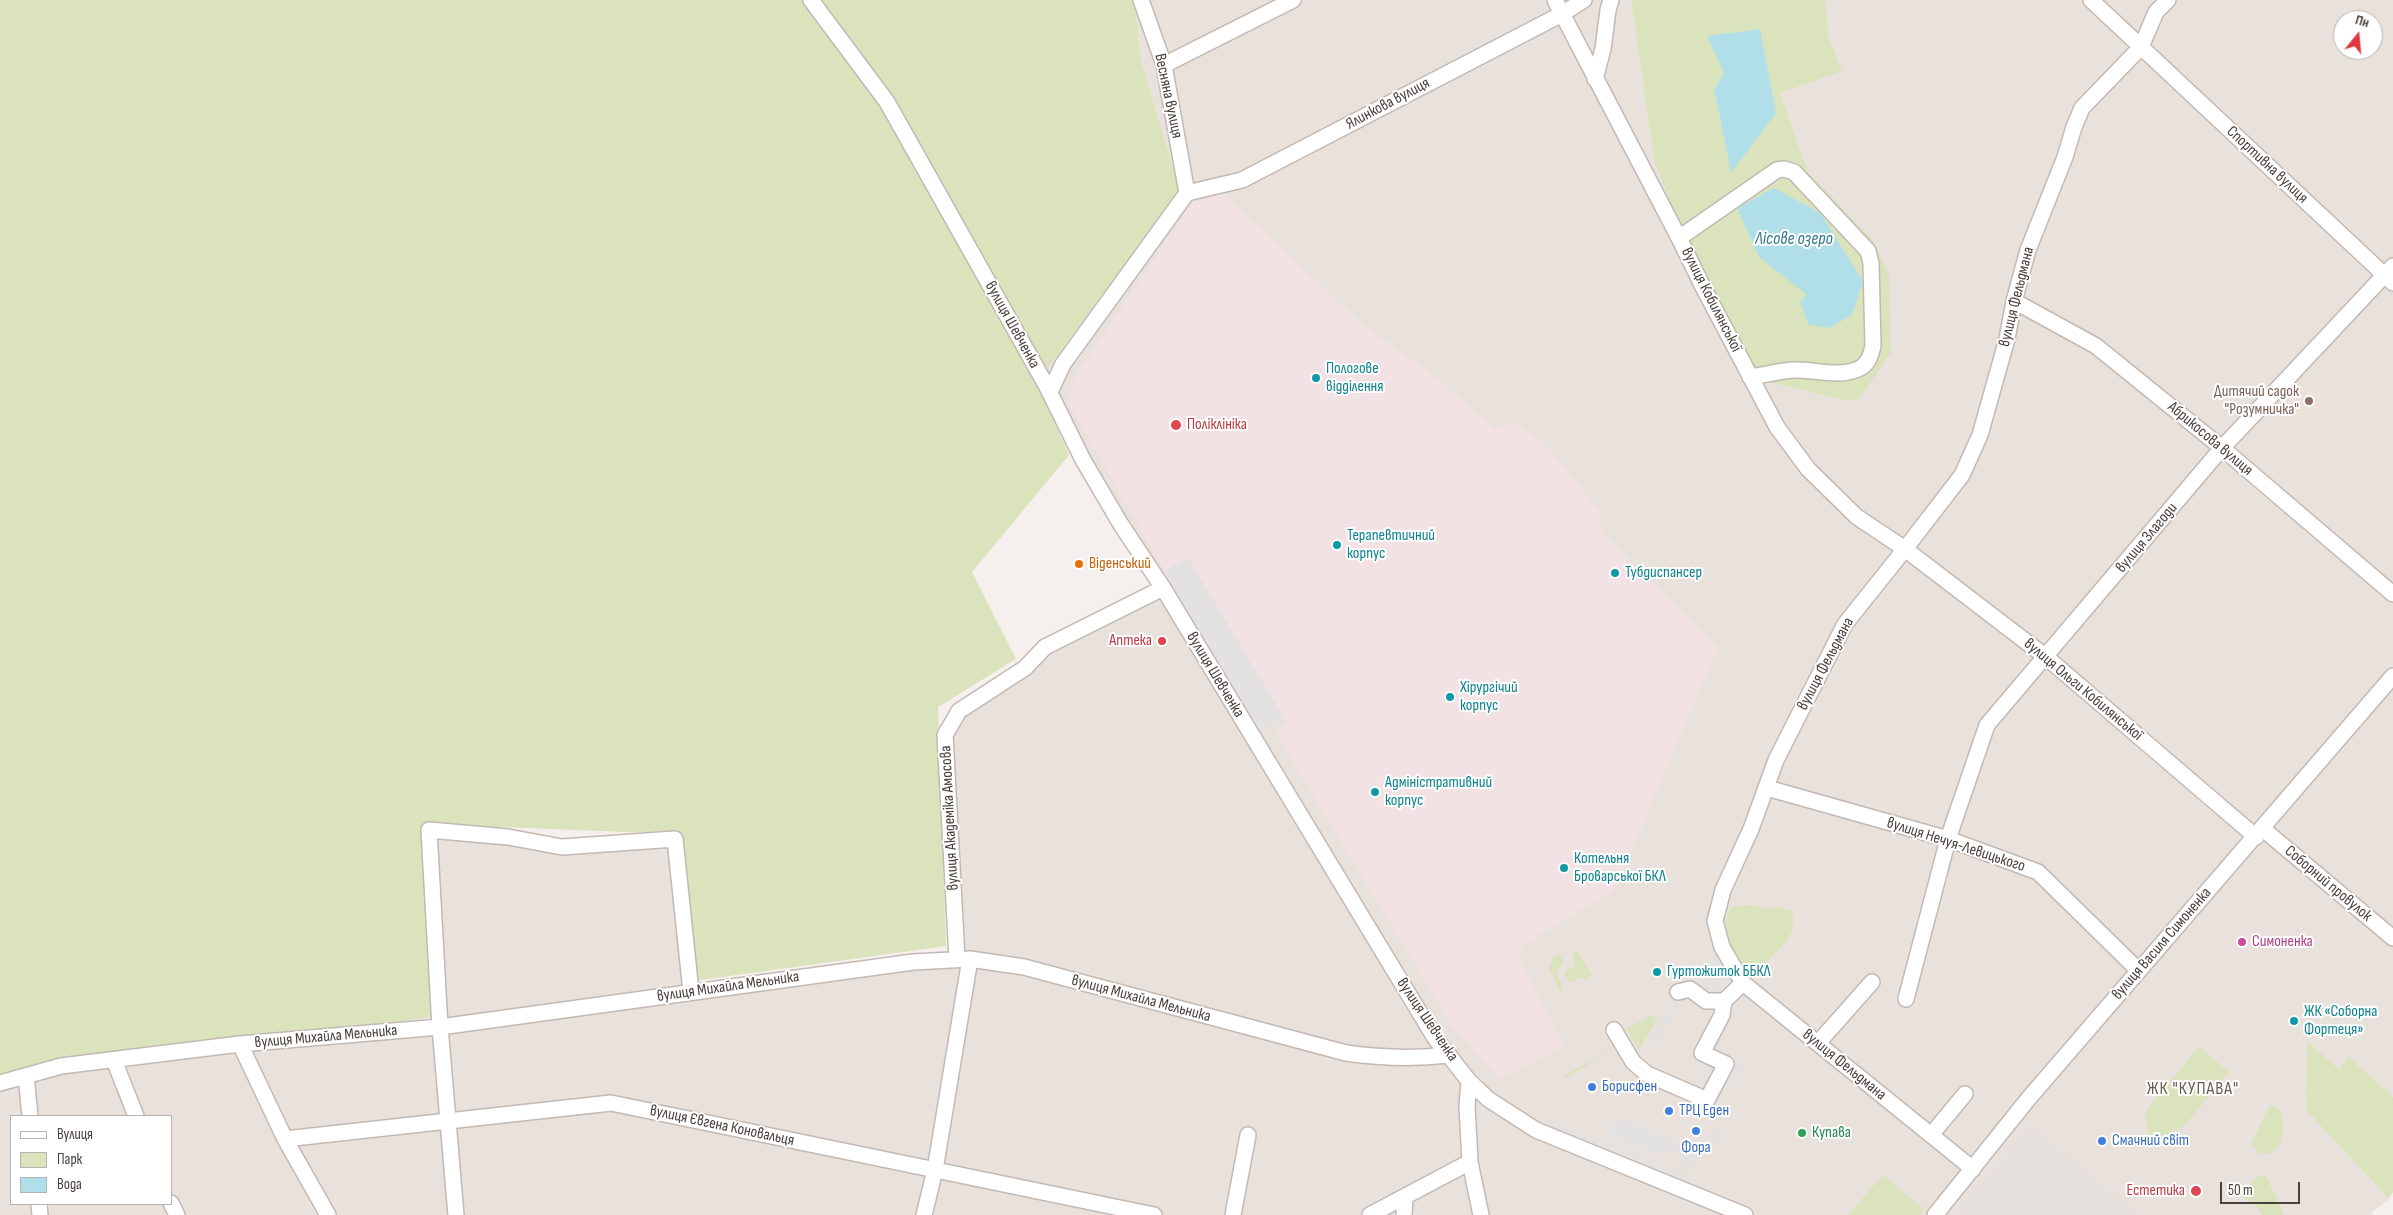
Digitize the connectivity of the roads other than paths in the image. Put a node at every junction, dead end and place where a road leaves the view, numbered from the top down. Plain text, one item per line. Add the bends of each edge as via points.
1 (811, 0) edge
2 (1141, 0) edge
3 (1293, 0) edge
4 (1555, 0) edge
5 (1584, 0) edge
6 (1612, 0) edge
7 (2091, 0) edge
8 (2168, 0) edge
9 (1562, 14) junction
10 (2140, 47) junction
11 (1164, 65) junction
12 (1595, 79) junction
13 (1187, 193) junction
14 (1679, 238) junction
15 (2390, 275) edge
16 (2014, 301) junction
17 (1750, 377) junction
18 (1048, 389) junction
19 (2222, 448) junction
20 (1906, 550) junction
21 (1163, 588) junction
22 (2393, 594) edge
23 (2046, 656) junction
24 (2393, 676) edge
25 (1767, 788) junction
26 (2260, 833) junction
27 (1948, 840) junction
28 (2393, 938) edge
29 (964, 959) junction
30 (2138, 970) junction
31 (1872, 982) dead end
32 (1743, 983) junction
33 (691, 992) junction
34 (1678, 992) dead end
35 (1906, 999) dead end
36 (1724, 1001) junction
37 (440, 1027) junction
38 (1614, 1030) dead end
39 (1818, 1043) junction
40 (240, 1044) junction
41 (1449, 1055) junction
42 (114, 1060) junction
43 (26, 1076) junction
44 (1469, 1081) junction
45 (0, 1083) edge
46 (1965, 1094) dead end
47 (30, 1115) edge
48 (136, 1115) edge
49 (448, 1121) junction
50 (1248, 1135) dead end
51 (1931, 1136) junction
52 (285, 1139) junction
53 (1470, 1162) junction
54 (1973, 1169) junction
55 (935, 1170) junction
56 (1405, 1197) junction
57 (328, 1215) edge
58 (456, 1215) edge
59 (924, 1215) edge
60 (1154, 1215) edge
61 (1233, 1215) edge
62 (1370, 1215) edge
63 (1404, 1215) edge
64 (1481, 1215) edge
65 (1745, 1215) edge
66 (1935, 1215) edge

1 - 18 street, вулиця Шевченка via 887,102
2 - 11 street, Весняна вулиця
3 - 11 street
4 - 9 street, вулиця Кобилянської
5 - 9 street, Ялинкова вулиця
6 - 12 street
7 - 10 street, Спортивна вулиця
8 - 10 street, вулиця Фельдмана via 2156,12
9 - 12 street, вулиця Кобилянської
9 - 13 street, Ялинкова вулиця via 1242,180
10 - 15 street, Спортивна вулиця
10 - 16 street, вулиця Фельдмана via 2082,108 2028,250
11 - 13 street, Весняна вулиця
12 - 14 street, вулиця Кобилянської
13 - 18 street
14 - 17 street, вулиця Кобилянської
14 - 17 street via 1777,170 1784,169 1794,172 1868,250 1873,346 1864,366 1853,370 1793,370
15 - 19 street, вулиця Злагоди
16 - 19 street, Абрикосова вулиця via 2096,346
16 - 20 street, вулиця Фельдмана via 2007,339 1980,435 1962,475
17 - 20 street, вулиця Кобилянської via 1777,427 1808,469 1857,517
18 - 21 street, вулиця Шевченка via 1083,460
19 - 22 street, Абрикосова вулиця
19 - 23 street, вулиця Злагоди
20 - 23 street, вулиця Ольги Кобилянської
20 - 25 street, вулиця Фельдмана via 1845,624 1776,760
21 - 29 street, вулиця Академіка Амосова via 1045,647 1024,668 959,711 945,735
21 - 41 street, вулиця Шевченка via 1418,1012
23 - 26 street, вулиця Ольги Кобилянської
23 - 27 street, вулиця Злагоди via 1987,725
24 - 26 street, вулиця Василя Симоненка
25 - 27 street, вулиця Нечуя-Левицького
25 - 32 street, вулиця Фельдмана via 1723,890 1715,921 1722,947
26 - 28 street, Соборний провулок
26 - 30 street, вулиця Василя Симоненка
27 - 30 street, вулиця Нечуя-Левицького via 2038,872
27 - 35 street, вулиця Злагоди
29 - 33 street, вулиця Михайла Мельника via 914,962
29 - 41 street, вулиця Михайла Мельника via 1024,967 1346,1053 1418,1058
29 - 55 street, вулиця Академіка Амосова
30 - 54 street, вулиця Василя Симоненка
31 - 39 street
32 - 36 street
32 - 39 street, вулиця Фельдмана
33 - 37 street, вулиця Михайла Мельника
33 - 37 street via 675,839 562,847 508,837 429,830
34 - 36 street via 1690,989 1706,1001
36 - 38 street via 1722,1014 1702,1053 1726,1064 1707,1100 1647,1074 1633,1062
37 - 40 street, вулиця Михайла Мельника
37 - 49 street
39 - 51 street, вулиця Фельдмана
40 - 42 street, вулиця Михайла Мельника
40 - 52 street
41 - 44 street, вулиця Шевченка
42 - 43 street, вулиця Михайла Мельника via 61,1066
42 - 48 street
43 - 45 street, вулиця Михайла Мельника
43 - 47 street
44 - 53 street
44 - 65 street, вулиця Шевченка via 1488,1099 1536,1130
46 - 51 street
49 - 52 street, вулиця Євгена Коновальця
49 - 55 street, вулиця Євгена Коновальця via 611,1103
49 - 58 street
50 - 61 street
51 - 54 street, вулиця Фельдмана
52 - 57 street
53 - 56 street
53 - 64 street
54 - 66 street, вулиця Василя Симоненка
55 - 59 street, вулиця Академіка Амосова
55 - 60 street, вулиця Євгена Коновальця
56 - 62 street
56 - 63 street

